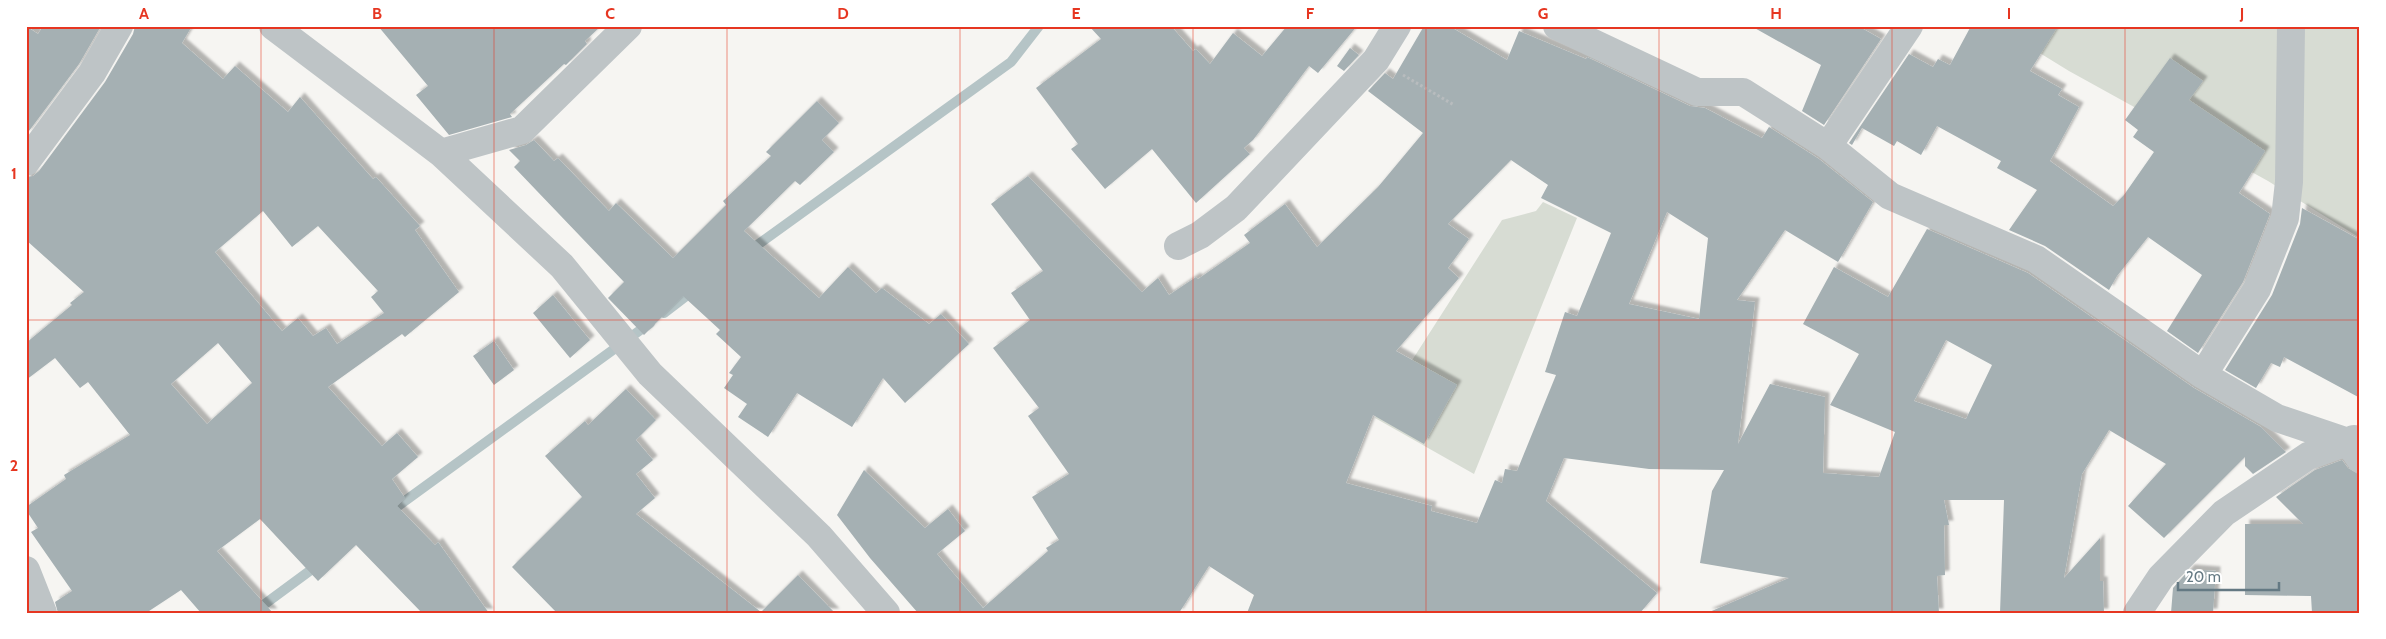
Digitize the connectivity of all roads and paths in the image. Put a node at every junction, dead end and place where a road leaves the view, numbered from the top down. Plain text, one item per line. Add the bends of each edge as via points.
1 (119, 26) edge
2 (273, 26) edge
3 (628, 26) edge
4 (1397, 26) edge
5 (1557, 26) edge
6 (1909, 26) edge
7 (2291, 26) edge
8 (1376, 60) junction
9 (1454, 105) dead end
10 (1828, 146) junction
11 (441, 153) junction
12 (26, 162) edge
13 (1178, 246) dead end
14 (2203, 374) junction
15 (2356, 446) edge
16 (26, 570) edge
17 (43, 613) edge
18 (886, 613) edge
19 (2137, 613) edge

1 - 12 street via 92,73
2 - 11 street
3 - 11 street via 522,130
4 - 8 street
5 - 10 street via 1697,92 1743,92
6 - 10 street
7 - 14 street via 2289,182 2285,218 2257,289
8 - 9 path
8 - 13 street via 1236,208 1200,235
10 - 14 street via 1890,196 2036,259
11 - 18 street via 562,266 650,374 819,536
14 - 15 street via 2277,418
15 - 19 street via 2308,456 2224,513 2161,577
16 - 17 street

